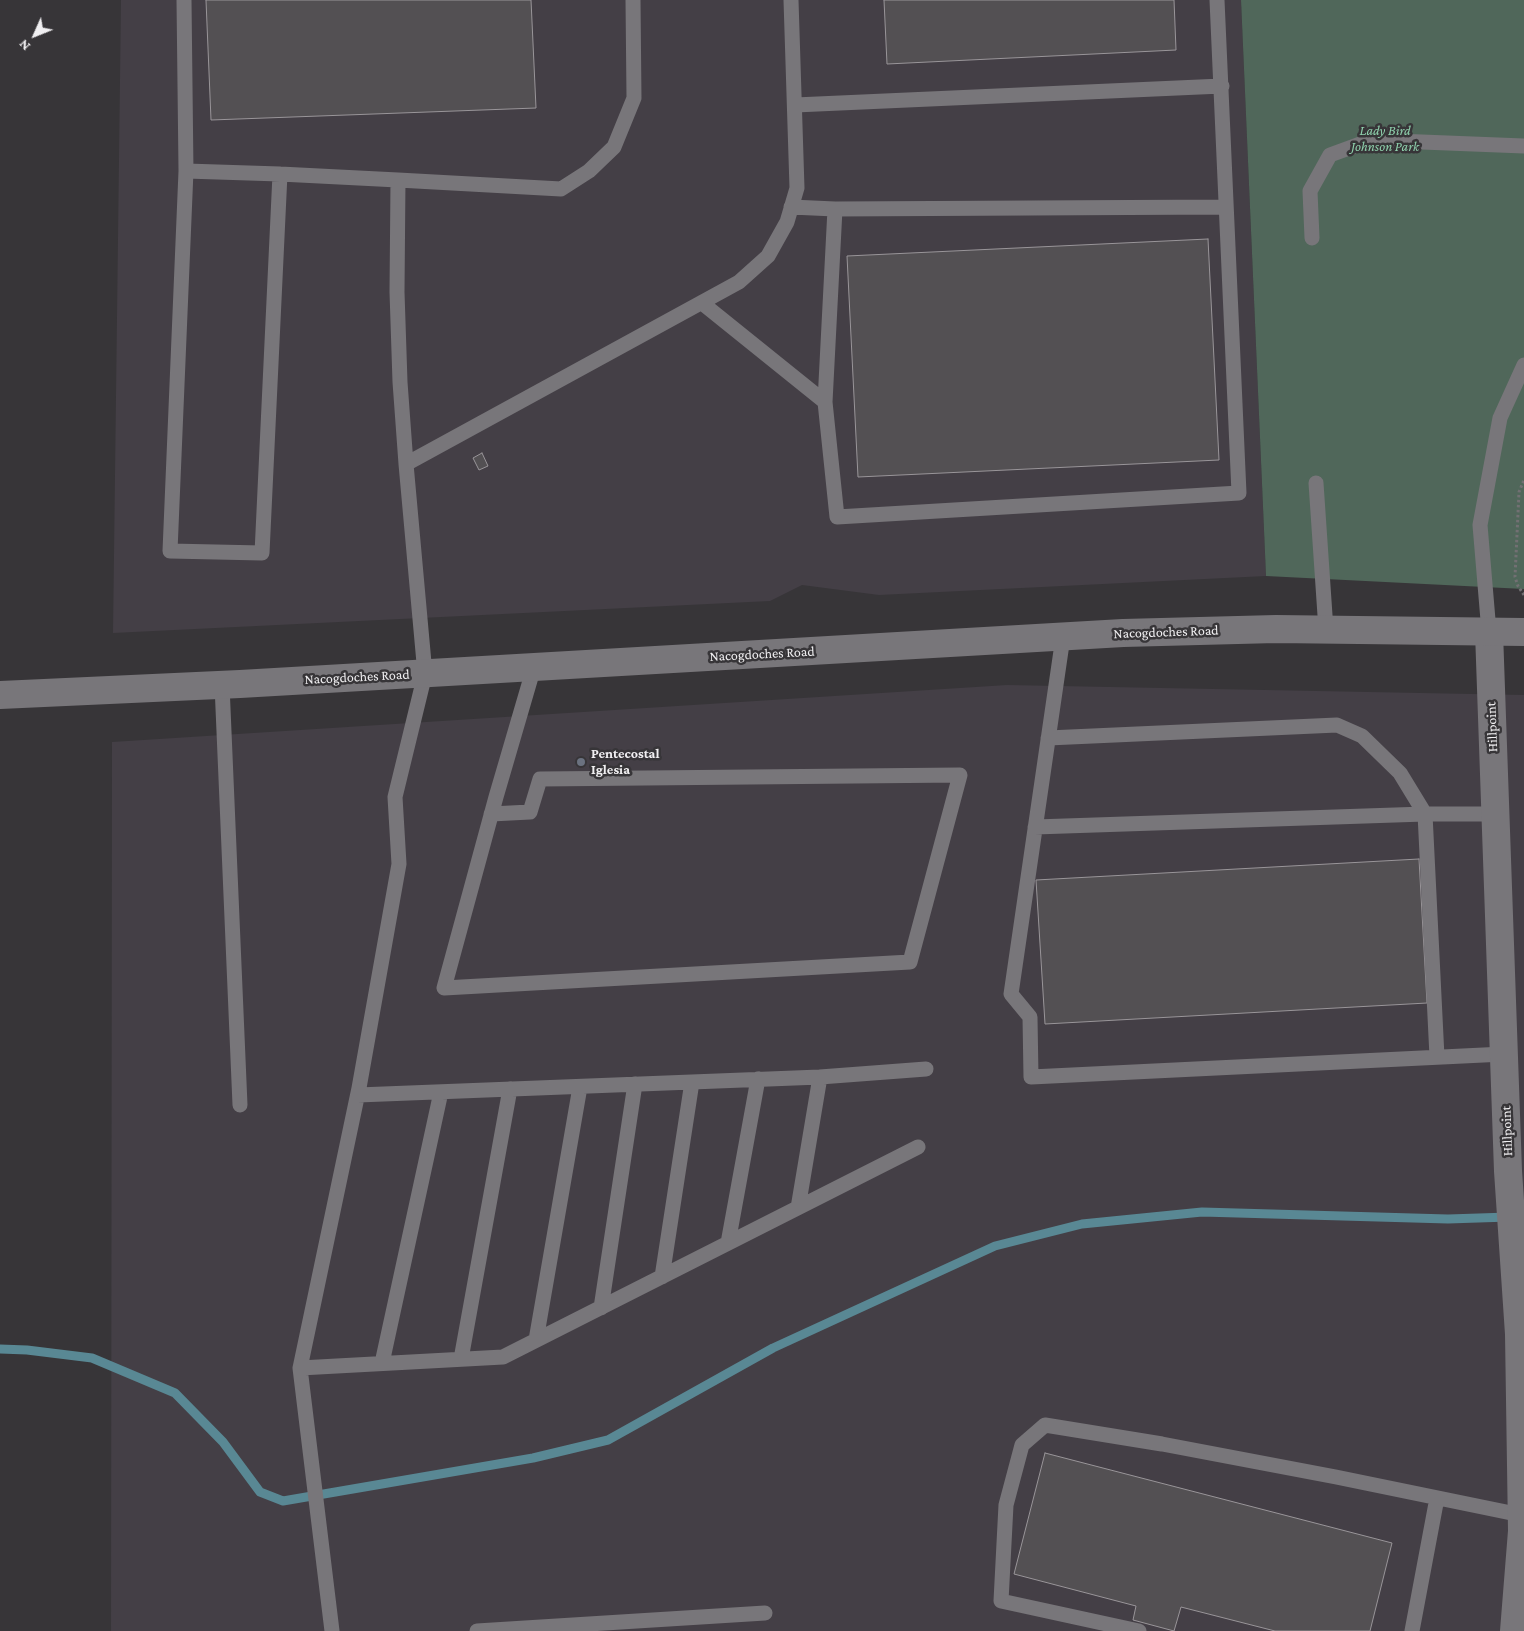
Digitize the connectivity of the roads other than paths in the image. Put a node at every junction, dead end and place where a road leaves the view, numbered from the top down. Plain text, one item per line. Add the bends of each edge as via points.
1 (184, 0) edge
2 (633, 0) edge
3 (791, 0) edge
4 (1217, 0) edge
5 (1222, 86) junction
6 (795, 105) junction
7 (1524, 146) edge
8 (186, 172) junction
9 (280, 174) junction
10 (398, 180) junction
11 (791, 206) junction
12 (1226, 208) junction
13 (835, 209) junction
14 (1312, 238) dead end
15 (702, 303) junction
16 (1524, 365) edge
17 (826, 402) junction
18 (406, 464) junction
19 (1316, 483) dead end
20 (1326, 630) junction
21 (1489, 632) junction
22 (1524, 632) edge
23 (1063, 637) junction
24 (534, 667) junction
25 (424, 674) junction
26 (222, 685) junction
27 (0, 694) edge
28 (1048, 738) junction
29 (491, 814) junction
30 (1426, 814) junction
31 (1495, 814) junction
32 (1035, 827) junction
33 (1504, 1054) junction
34 (1437, 1058) junction
35 (926, 1069) dead end
36 (820, 1078) junction
37 (758, 1080) junction
38 (692, 1082) junction
39 (635, 1084) junction
40 (580, 1087) junction
41 (510, 1089) junction
42 (441, 1092) junction
43 (358, 1095) junction
44 (240, 1106) dead end
45 (918, 1147) dead end
46 (798, 1208) junction
47 (728, 1243) junction
48 (662, 1277) junction
49 (601, 1308) junction
50 (536, 1340) junction
51 (461, 1360) junction
52 (382, 1363) junction
53 (300, 1368) junction
54 (1437, 1498) junction
55 (1521, 1515) junction
56 (765, 1613) dead end
57 (332, 1631) edge
58 (477, 1631) edge
59 (1139, 1631) edge
60 (1412, 1631) edge
61 (1514, 1631) edge

1 - 8 lane
2 - 10 lane via 634,98 614,147 589,171 561,189
3 - 6 lane
4 - 5 lane
5 - 6 lane
5 - 12 lane
6 - 11 lane via 797,188
7 - 14 lane via 1371,140 1330,155 1310,191
8 - 9 lane
8 - 9 lane via 170,551 262,553
9 - 10 lane
10 - 18 lane via 400,382
11 - 13 lane
11 - 15 lane via 787,222 768,256 739,282
12 - 13 lane
12 - 17 lane via 1239,493 837,517
13 - 17 lane
15 - 17 lane
15 - 18 lane
16 - 21 lane via 1500,418 1480,525
18 - 25 lane
19 - 20 lane
20 - 21 main road, Nacogdoches Road
20 - 23 main road, Nacogdoches Road
21 - 22 main road, Nacogdoches Road
21 - 31 main road, Hillpoint
23 - 24 main road, Nacogdoches Road
23 - 28 lane
24 - 25 main road, Nacogdoches Road
24 - 29 lane
25 - 26 main road, Nacogdoches Road
25 - 43 lane via 395,798 399,864
26 - 27 main road, Nacogdoches Road
26 - 44 lane
28 - 30 lane via 1338,725 1362,736 1400,773
28 - 32 lane
29 - 29 lane via 444,988 910,962 960,775 540,779 530,812
30 - 31 lane
30 - 32 lane
30 - 34 lane
31 - 33 main road, Hillpoint
32 - 34 lane via 1011,994 1030,1017 1031,1077
33 - 34 lane
33 - 55 main road, Hillpoint via 1519,1334
35 - 36 lane
36 - 37 lane
36 - 46 lane
37 - 38 lane
37 - 47 lane
38 - 39 lane
38 - 48 lane
39 - 40 lane
39 - 49 lane
40 - 41 lane
40 - 50 lane
41 - 42 lane
41 - 51 lane
42 - 43 lane
42 - 52 lane
43 - 53 lane
45 - 46 lane
46 - 47 lane
47 - 48 lane
48 - 49 lane
49 - 50 lane
50 - 51 lane via 504,1357
51 - 52 lane
52 - 53 lane
53 - 57 lane
54 - 55 lane
54 - 59 lane via 1162,1444 1045,1425 1022,1445 1006,1505 1001,1601
54 - 60 lane
55 - 61 main road, Hillpoint
56 - 58 lane

